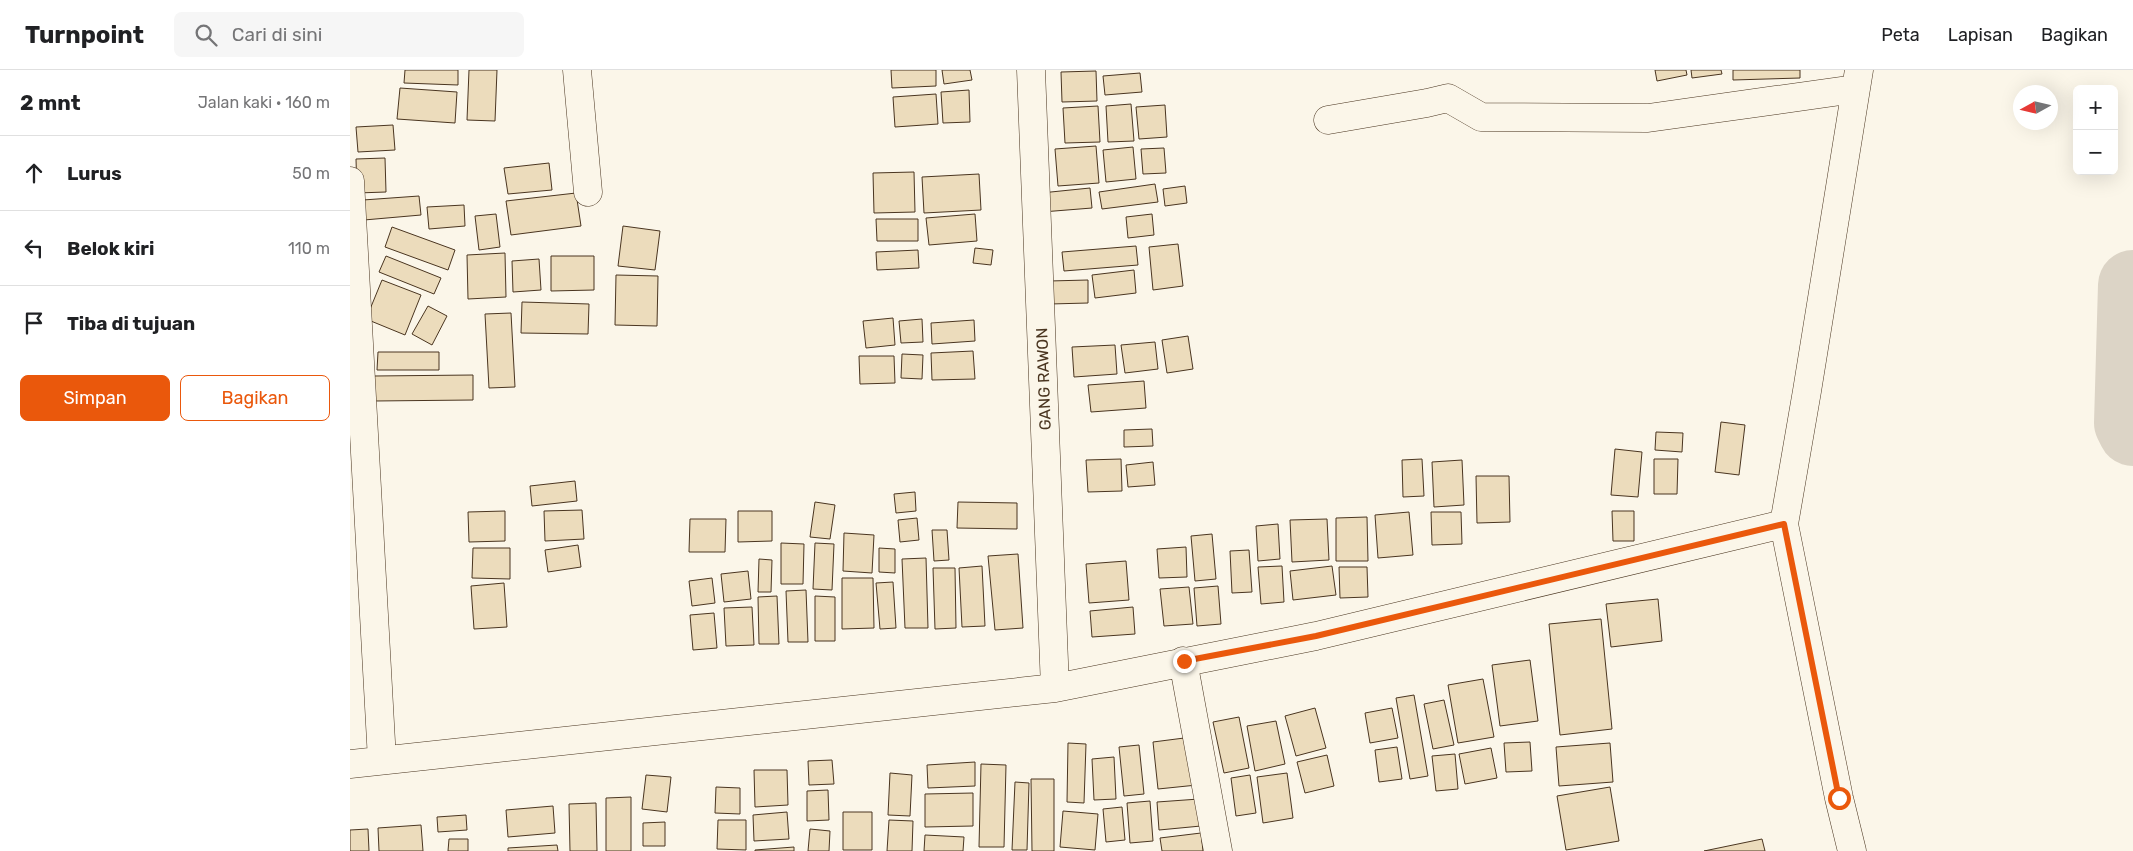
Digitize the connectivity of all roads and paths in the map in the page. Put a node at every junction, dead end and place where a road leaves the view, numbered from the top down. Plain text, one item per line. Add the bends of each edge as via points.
1 (577, 70) edge
2 (1032, 70) edge
3 (1857, 80) edge
4 (1328, 120) dead end
5 (350, 181) edge
6 (588, 192) dead end
7 (1784, 524) junction
8 (1184, 661) junction
9 (1055, 688) junction
10 (382, 760) junction
11 (350, 764) edge
12 (1218, 851) edge
13 (1852, 851) edge

1 - 6 street
2 - 9 street, GANG RAWON
3 - 4 street via 1648,118 1481,117 1448,98
3 - 7 street
5 - 10 street
7 - 8 street via 1316,636
7 - 13 street
8 - 9 street
8 - 12 street
9 - 10 street
10 - 11 street

